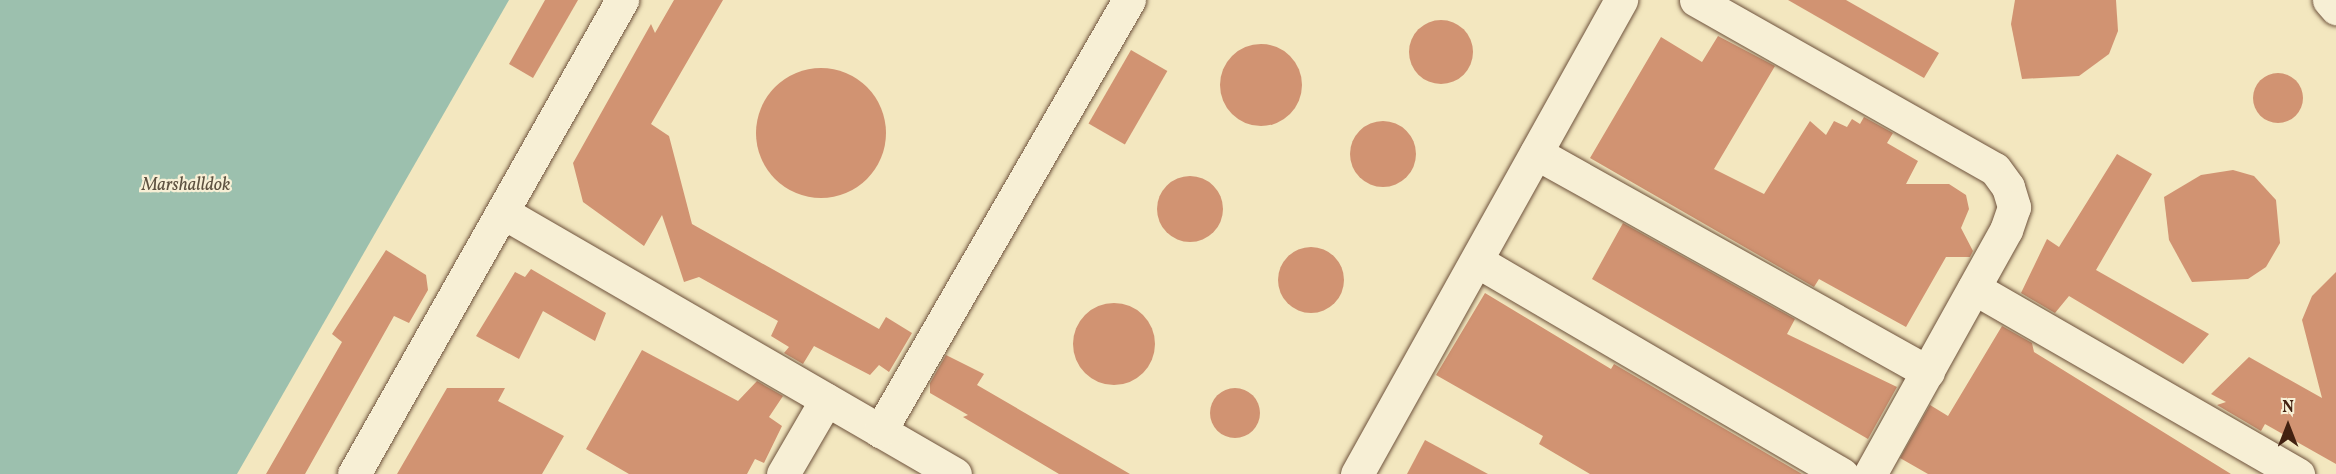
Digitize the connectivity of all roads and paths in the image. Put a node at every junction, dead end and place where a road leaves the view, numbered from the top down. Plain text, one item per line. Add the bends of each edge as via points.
1 (622, 0) edge
2 (1129, 0) edge
3 (1621, 0) edge
4 (1696, 0) edge
5 (2328, 0) edge
6 (2336, 8) edge
7 (1536, 153) junction
8 (504, 213) junction
9 (1477, 261) junction
10 (1974, 288) junction
11 (1928, 372) junction
12 (826, 400) junction
13 (880, 431) junction
14 (354, 474) edge
15 (783, 474) edge
16 (955, 474) edge
17 (1358, 474) edge
18 (1842, 474) edge
19 (1870, 474) edge
20 (2298, 474) edge

1 - 8 lane
2 - 13 lane
3 - 7 lane
4 - 10 lane via 1995,169 2014,207
5 - 6 lane
7 - 9 lane
7 - 11 lane
8 - 12 lane
8 - 14 lane
9 - 17 lane
9 - 18 lane
10 - 11 lane
10 - 20 lane
11 - 19 lane
12 - 13 lane
12 - 15 lane
13 - 16 lane

